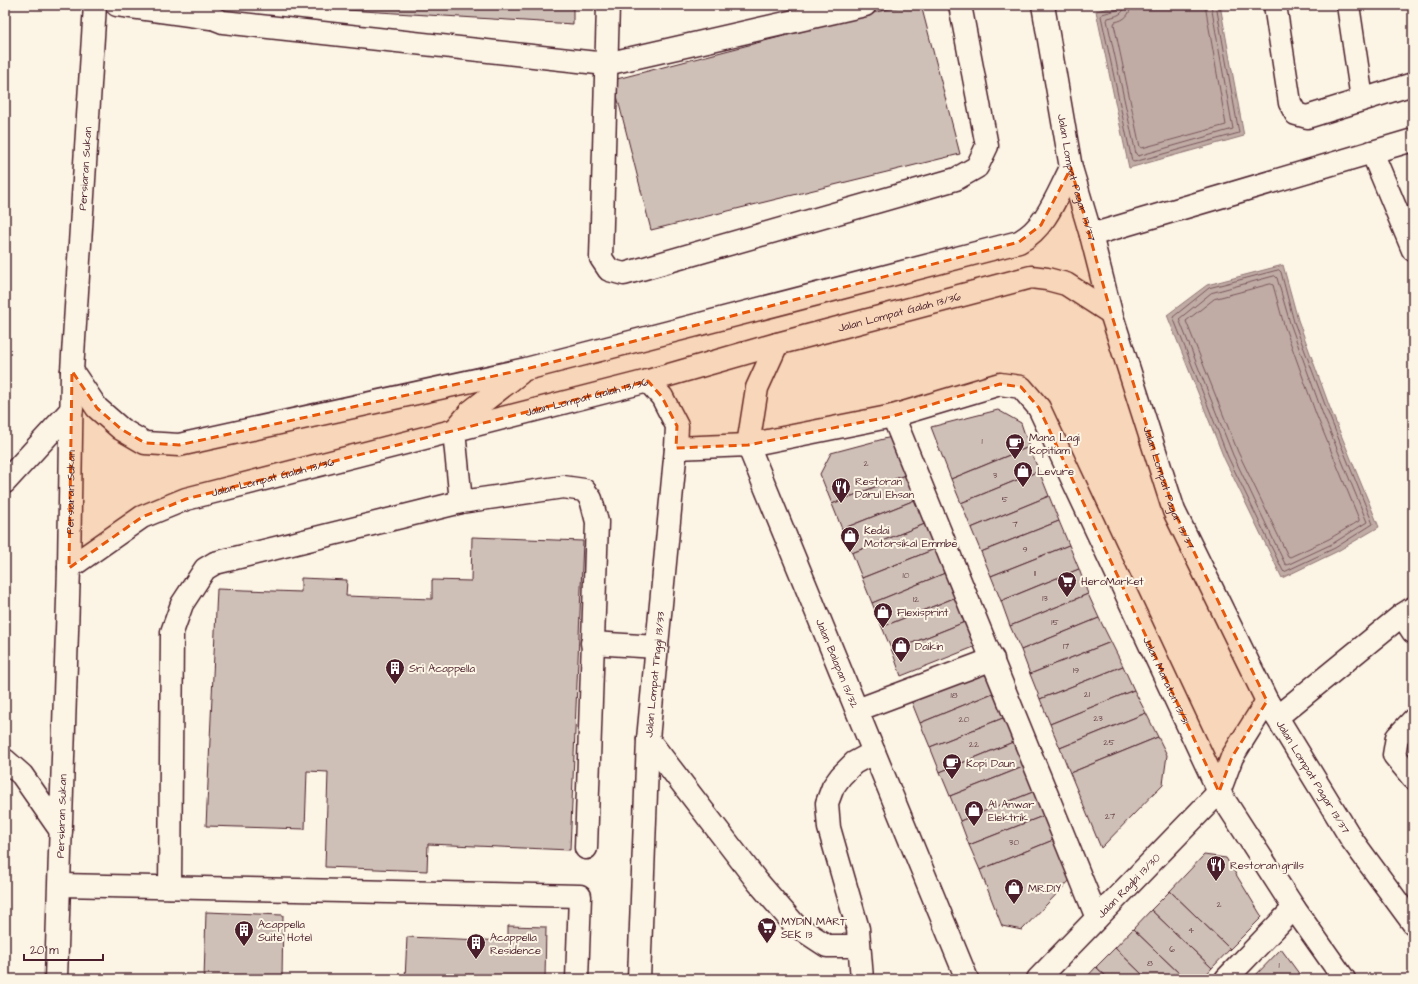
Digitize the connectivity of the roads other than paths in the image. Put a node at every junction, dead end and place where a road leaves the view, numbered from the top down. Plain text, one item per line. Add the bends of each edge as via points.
1 (96, 5) edge
2 (117, 5) edge
3 (608, 5) edge
4 (865, 5) edge
5 (960, 5) edge
6 (1043, 5) edge
7 (1275, 5) edge
8 (1348, 5) edge
9 (208, 11) edge
10 (606, 64) junction
11 (1413, 84) edge
12 (1362, 99) junction
13 (1413, 140) edge
14 (1372, 152) junction
15 (1071, 168) junction
16 (1404, 205) edge
17 (1091, 235) junction
18 (1413, 250) edge
19 (1111, 313) junction
20 (777, 344) junction
21 (526, 369) junction
22 (72, 371) junction
23 (648, 381) junction
24 (72, 409) junction
25 (894, 416) junction
26 (454, 431) junction
27 (748, 445) junction
28 (676, 448) junction
29 (5, 482) edge
30 (461, 502) junction
31 (69, 568) junction
32 (1409, 619) edge
33 (592, 643) junction
34 (657, 647) junction
35 (993, 659) junction
36 (1272, 709) junction
37 (857, 710) junction
38 (1413, 720) edge
39 (648, 739) junction
40 (874, 752) junction
41 (5, 760) edge
42 (1413, 778) edge
43 (1219, 792) junction
44 (61, 831) junction
45 (586, 848) dead end
46 (60, 885) junction
47 (170, 887) junction
48 (1294, 908) junction
49 (1097, 918) junction
50 (1413, 923) edge
51 (859, 946) junction
52 (56, 979) edge
53 (577, 979) edge
54 (639, 979) edge
55 (862, 979) edge
56 (967, 979) edge
57 (1038, 979) edge
58 (1226, 979) edge
59 (1344, 979) edge

1 - 22 street, Persiaran Sukan
2 - 9 street
3 - 10 street
4 - 10 street
5 - 10 street via 987,146 978,167 956,179 624,274 609,270 601,258
6 - 15 street, Jalan Lompat Pagar 13/37
7 - 12 street via 1290,103 1296,114 1307,117
8 - 12 street
9 - 10 street via 223,22
11 - 12 street
13 - 14 street
14 - 16 street
14 - 17 street
15 - 17 street, Jalan Lompat Pagar 13/37
15 - 21 street via 1041,225 1019,242
16 - 18 street
17 - 19 street, Jalan Lompat Pagar 13/37
19 - 20 street, Jalan Lompat Galah 13/36 via 1066,284 1031,277
19 - 36 street, Jalan Lompat Pagar 13/37 via 1174,511
20 - 23 street, Jalan Lompat Galah 13/36
20 - 27 street via 757,388
21 - 22 street via 179,445 145,443 121,429 97,408
21 - 26 street via 470,412
22 - 24 street, Persiaran Sukan
23 - 26 street, Jalan Lompat Galah 13/36
23 - 28 street, Jalan Lompat Tinggi 13/33 via 662,397 677,426
24 - 29 street
24 - 31 street, Persiaran Sukan
25 - 27 street
25 - 35 street
25 - 43 street, Jalan Maraton 13/31 via 1000,384 1021,387 1039,408
26 - 30 street
26 - 31 street, Jalan Lompat Galah 13/36 via 186,499 142,517
27 - 28 street
27 - 37 street, Jalan Balapan 13/32
28 - 34 street, Jalan Lompat Tinggi 13/33
30 - 33 street via 563,487 584,490 591,499 597,522
30 - 47 street via 215,562 205,568 182,604 172,632
31 - 44 street, Persiaran Sukan
32 - 36 street
33 - 34 street
33 - 45 street
34 - 39 street, Jalan Lompat Tinggi 13/33
35 - 37 street
35 - 49 street
36 - 43 street via 1232,757
36 - 50 street, Jalan Lompat Pagar 13/37 via 1352,840
37 - 40 street, Jalan Balapan 13/32
38 - 42 street via 1397,737 1394,755
39 - 51 street via 757,882 795,925 827,946
39 - 54 street, Jalan Lompat Tinggi 13/33
40 - 51 street via 854,763 841,776 833,787 827,803 829,828 858,930
40 - 56 street, Jalan Balapan 13/32
41 - 44 street via 22,775
43 - 48 street, Jalan Maraton 13/31
43 - 49 street, Jalan Ragbi 13/30
44 - 46 street, Persiaran Sukan
46 - 47 street
46 - 52 street, Persiaran Sukan
47 - 53 street via 580,896
48 - 58 street
48 - 59 street, Jalan Maraton 13/31
49 - 57 street, Jalan Ragbi 13/30
51 - 55 street

